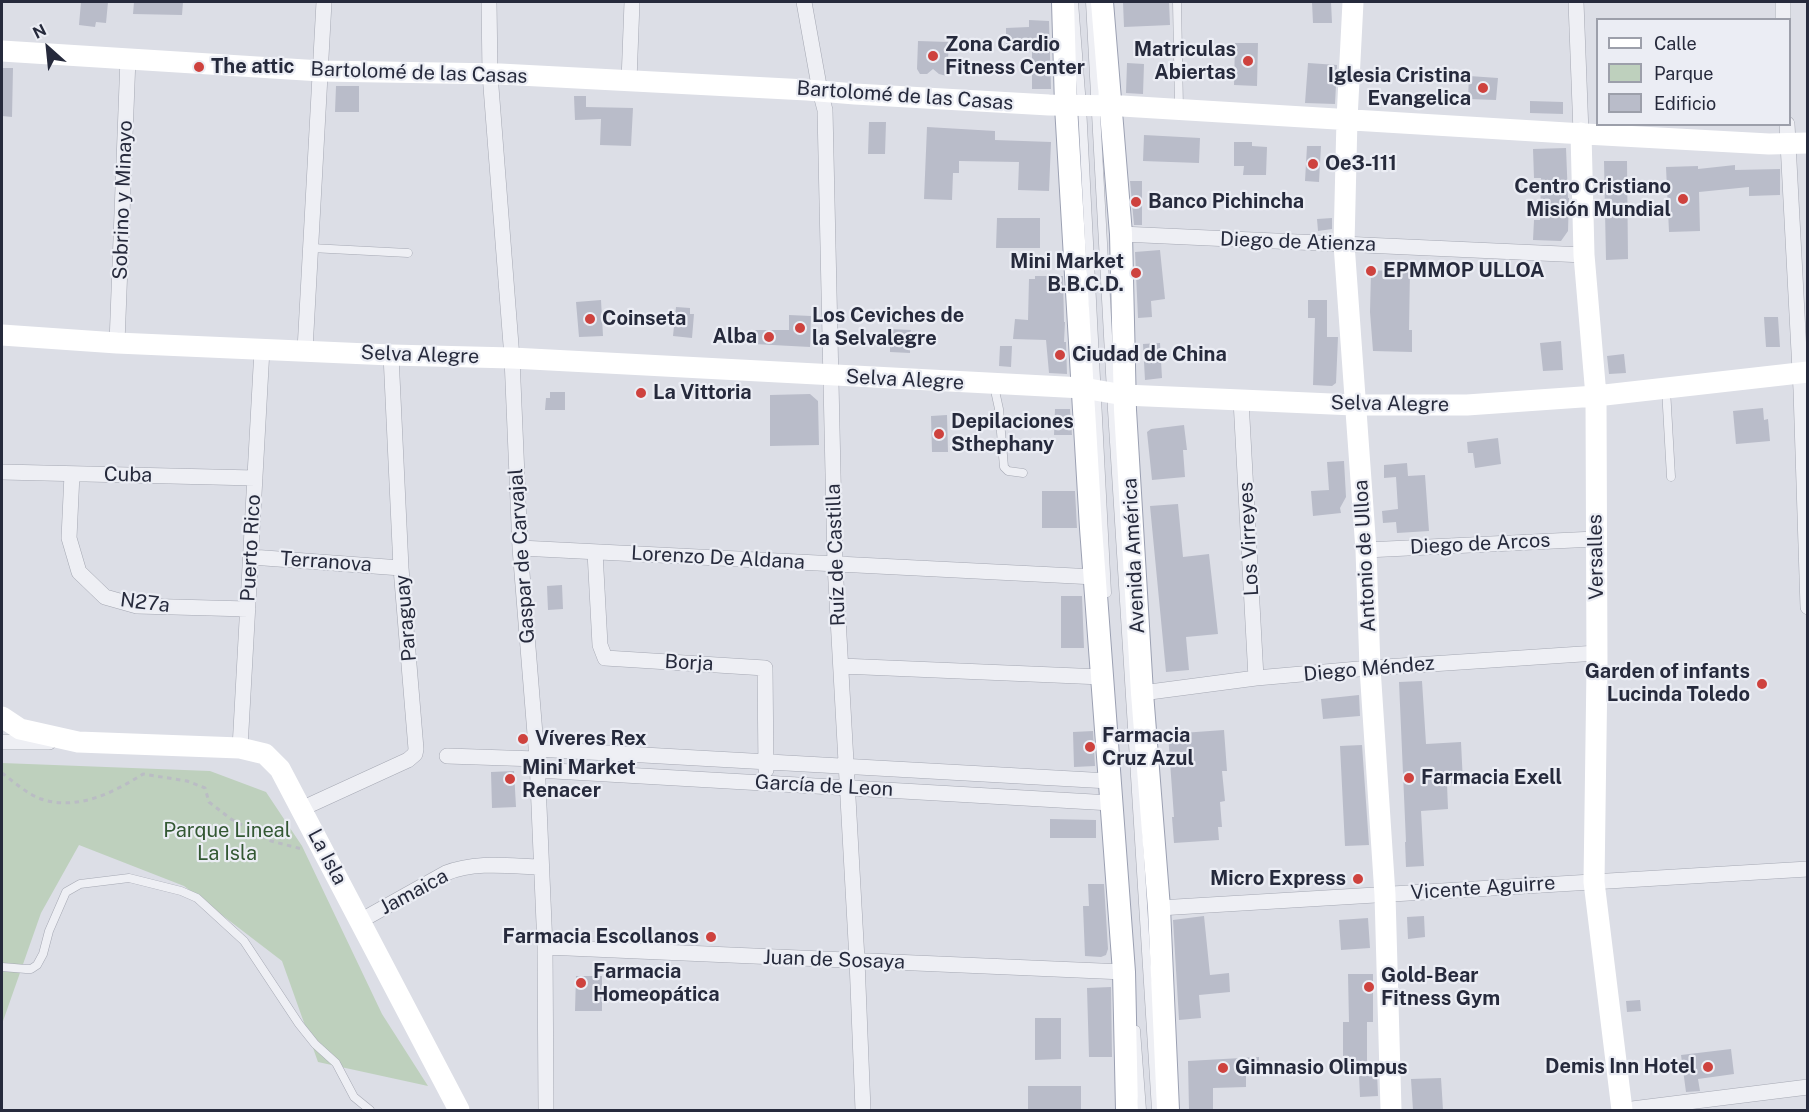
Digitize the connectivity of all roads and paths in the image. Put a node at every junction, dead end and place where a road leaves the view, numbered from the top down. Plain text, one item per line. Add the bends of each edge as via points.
1 (324, 2) edge
2 (489, 2) edge
3 (632, 2) edge
4 (804, 2) edge
5 (1063, 2) edge
6 (1074, 2) edge
7 (1090, 2) edge
8 (1101, 2) edge
9 (1177, 2) edge
10 (1353, 2) edge
11 (1576, 2) edge
12 (1783, 2) edge
13 (1783, 18) edge
14 (2, 51) edge
15 (128, 58) junction
16 (321, 71) junction
17 (490, 74) junction
18 (629, 81) junction
19 (820, 91) junction
20 (1089, 106) junction
21 (1179, 110) junction
22 (1347, 119) junction
23 (1581, 133) junction
24 (1794, 137) edge
25 (1121, 234) junction
26 (1344, 244) junction
27 (311, 248) junction
28 (408, 253) dead end
29 (1584, 255) junction
30 (2, 335) edge
31 (117, 343) junction
32 (262, 349) junction
33 (305, 350) junction
34 (391, 355) junction
35 (512, 358) junction
36 (1804, 373) edge
37 (831, 376) junction
38 (994, 384) junction
39 (1666, 388) junction
40 (1104, 392) junction
41 (1596, 396) junction
42 (1241, 400) junction
43 (1354, 405) junction
44 (2, 471) edge
45 (72, 474) junction
46 (1023, 474) dead end
47 (1671, 477) dead end
48 (255, 478) junction
49 (1595, 539) junction
50 (520, 548) junction
51 (1366, 550) junction
52 (595, 552) junction
53 (251, 557) junction
54 (835, 564) junction
55 (401, 568) junction
56 (1095, 577) junction
57 (1807, 584) edge
58 (1107, 600) dead end
59 (1808, 607) edge
60 (248, 609) junction
61 (1597, 653) junction
62 (841, 666) junction
63 (1370, 668) junction
64 (1106, 677) junction
65 (1256, 678) junction
66 (1142, 693) junction
67 (2, 717) edge
68 (2, 742) edge
69 (78, 742) junction
70 (240, 748) junction
71 (447, 756) dead end
72 (537, 759) junction
73 (765, 762) junction
74 (846, 767) junction
75 (2, 773) edge
76 (1109, 781) junction
77 (766, 782) junction
78 (848, 786) junction
79 (1111, 803) junction
80 (301, 809) junction
81 (302, 850) dead end
82 (540, 867) junction
83 (1808, 869) edge
84 (1594, 882) junction
85 (1385, 895) junction
86 (1159, 908) junction
87 (360, 921) junction
88 (544, 947) junction
89 (857, 960) junction
90 (2, 967) edge
91 (1124, 972) junction
92 (1133, 993) dead end
93 (1135, 1017) dead end
94 (1808, 1088) edge
95 (370, 1110) edge
96 (458, 1110) edge
97 (546, 1110) edge
98 (863, 1110) edge
99 (1127, 1110) edge
100 (1142, 1110) edge
101 (1156, 1110) edge
102 (1168, 1110) edge
103 (1391, 1110) edge
104 (1623, 1110) edge

1 - 16 street
2 - 17 street, Gaspar de Carvajal
3 - 18 street
4 - 19 street, Ruíz de Castilla
5 - 20 main road, Avenida América
6 - 20 lane
7 - 20 lane
8 - 20 main road, Avenida América
9 - 21 lane
10 - 22 street, Antonio de Ulloa
11 - 23 street, Versalles
12 - 13 street
14 - 15 street, Bartolomé de las Casas
15 - 16 street, Bartolomé de las Casas
15 - 31 street, Sobrino y Minayo
16 - 17 street, Bartolomé de las Casas
16 - 27 street
17 - 18 street, Bartolomé de las Casas
17 - 35 street, Gaspar de Carvajal
18 - 19 street, Bartolomé de las Casas
19 - 20 street, Bartolomé de las Casas
19 - 37 street, Ruíz de Castilla via 825,110
20 - 21 street, Bartolomé de las Casas
20 - 25 main road, Avenida América
20 - 40 main road, Avenida América
20 - 40 lane
21 - 22 street, Bartolomé de las Casas
22 - 23 street, Bartolomé de las Casas
22 - 26 street, Antonio de Ulloa
23 - 24 street, Bartolomé de las Casas
23 - 29 street, Versalles
24 - 36 street
25 - 26 street, Diego de Atienza
25 - 40 main road, Avenida América
26 - 29 street, Diego de Atienza
26 - 43 street, Antonio de Ulloa
27 - 28 lane
27 - 33 street
29 - 41 street, Versalles
30 - 31 street, Selva Alegre
31 - 32 street, Selva Alegre
32 - 33 street, Selva Alegre
32 - 48 street, Puerto Rico
33 - 34 street, Selva Alegre
34 - 35 street, Selva Alegre
34 - 55 street, Paraguay
35 - 37 street, Selva Alegre
35 - 50 street, Gaspar de Carvajal
36 - 39 street, Selva Alegre
36 - 57 street
37 - 38 street, Selva Alegre
37 - 54 street, Ruíz de Castilla
38 - 40 street, Selva Alegre
38 - 46 lane via 1004,467
39 - 41 street, Selva Alegre
39 - 47 lane
40 - 42 street, Selva Alegre
40 - 56 main road, Avenida América
40 - 58 lane
40 - 66 main road, Avenida América
40 - 101 lane
41 - 43 street, Selva Alegre via 1467,405
41 - 49 street, Versalles
42 - 43 street, Selva Alegre
42 - 65 street, Los Virreyes
43 - 51 street, Antonio de Ulloa
44 - 45 street, Cuba
45 - 48 street, Cuba
45 - 60 street, N27a via 69,538 79,572 105,597 137,606
48 - 53 street, Puerto Rico
49 - 51 street, Diego de Arcos
49 - 61 street, Versalles
50 - 52 street, Lorenzo De Aldana
50 - 72 street, Gaspar de Carvajal
51 - 63 street, Antonio de Ulloa
52 - 54 street, Lorenzo De Aldana
52 - 73 street, Borja via 600,645 605,658 765,668
53 - 55 street, Terranova
53 - 60 street, Puerto Rico
54 - 56 street, Lorenzo De Aldana
54 - 62 street, Ruíz de Castilla
55 - 80 street, Paraguay via 415,754
56 - 64 main road, Avenida América
57 - 59 street
60 - 70 street, Puerto Rico
61 - 63 street, Diego Méndez
61 - 84 street, Versalles
62 - 64 street
62 - 74 street, Ruíz de Castilla
63 - 65 street, Diego Méndez
63 - 85 street, Antonio de Ulloa
64 - 76 main road, Avenida América
64 - 92 lane
65 - 66 street, Diego Méndez
66 - 86 main road, Avenida América
67 - 69 street, La Isla via 20,729
68 - 69 street
69 - 70 street, La Isla
70 - 80 street, La Isla via 265,754 273,762
71 - 72 street
72 - 73 street, García de Leon
72 - 77 street, García de Leon
72 - 82 street, Gaspar de Carvajal
73 - 74 street, García de Leon
73 - 77 street, Borja
74 - 76 street, García de Leon
74 - 78 street, Ruíz de Castilla
75 - 81 path via 39,798 65,803 93,799 144,774 187,781 205,789 209,802 231,819 271,841
76 - 79 main road, Avenida América
77 - 78 street, García de Leon
78 - 79 street, García de Leon
78 - 89 street, Ruíz de Castilla
79 - 91 main road, Avenida América
80 - 87 street, La Isla
82 - 87 street, Jamaica via 460,867
82 - 88 street, Gaspar de Carvajal
83 - 84 street, Vicente Aguirre
84 - 85 street, Vicente Aguirre
84 - 104 street, Versalles
85 - 86 street, Vicente Aguirre
85 - 103 street, Antonio de Ulloa
86 - 102 main road, Avenida América
87 - 96 street, La Isla
88 - 89 street, Juan de Sosaya
88 - 97 street, Gaspar de Carvajal
89 - 91 street, Juan de Sosaya
89 - 98 street, Ruíz de Castilla
90 - 95 lane via 31,969 37,965 66,892 80,884 129,878 181,891 197,898 244,941 298,1024 336,1063 354,1097
91 - 99 main road, Avenida América
93 - 100 lane
94 - 104 street

